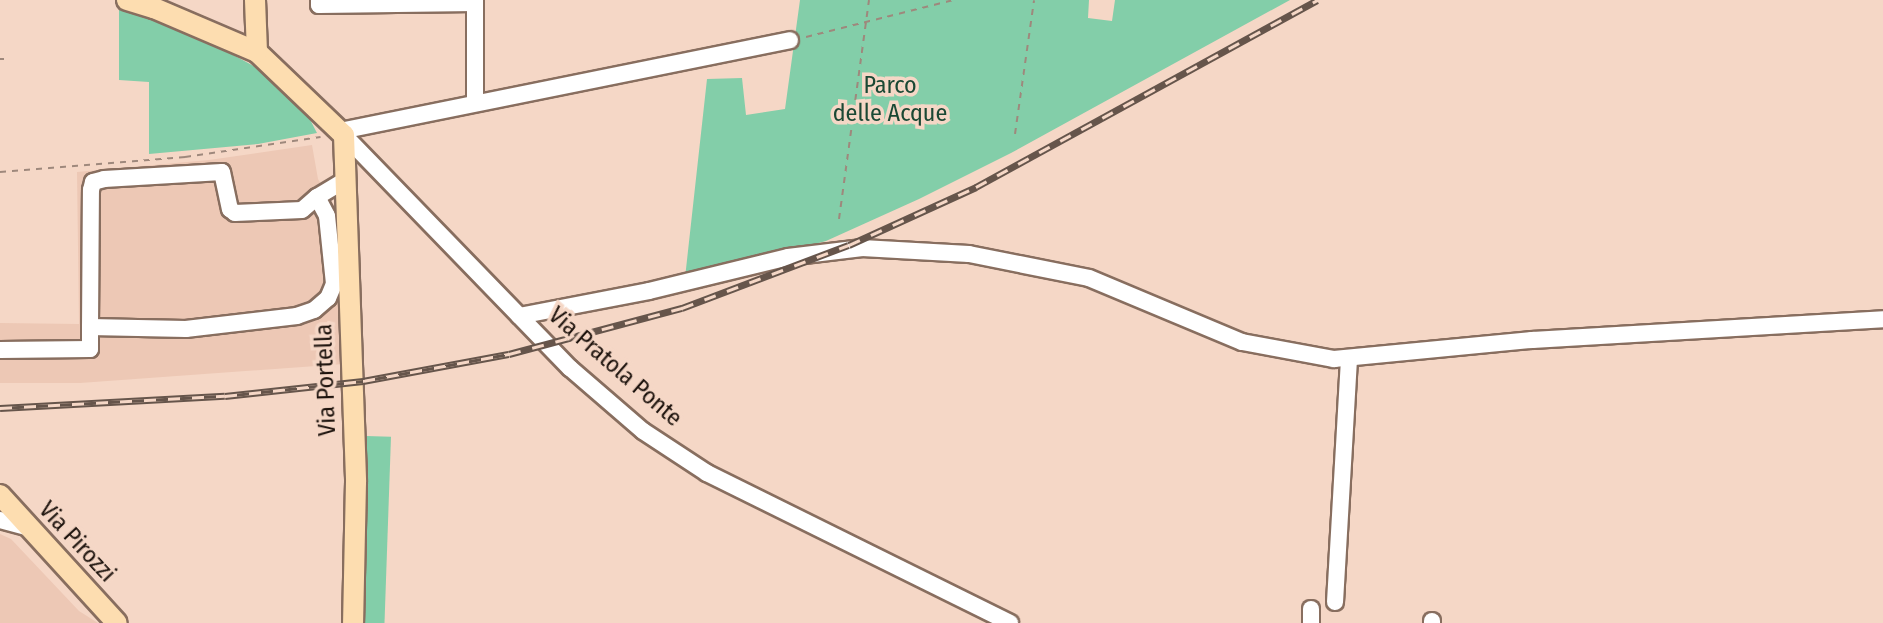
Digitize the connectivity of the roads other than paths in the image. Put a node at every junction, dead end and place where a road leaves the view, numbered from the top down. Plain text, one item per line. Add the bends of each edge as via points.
1 (127, 0) edge
2 (255, 0) edge
3 (475, 2) edge
4 (319, 3) edge
5 (790, 40) road end
6 (257, 52) junction
7 (475, 103) junction
8 (342, 133) junction
9 (345, 180) junction
10 (317, 197) junction
11 (519, 316) junction
12 (1883, 319) edge
13 (90, 327) junction
14 (0, 350) edge
15 (1349, 358) junction
16 (0, 495) edge
17 (0, 520) edge
18 (27, 527) junction
19 (1335, 602) dead end
20 (117, 623) edge
21 (353, 623) edge
22 (1010, 623) edge

1 - 6 main road, Via Pratola Ponte
2 - 6 main road
3 - 4 street
3 - 7 street
5 - 7 street
6 - 8 main road, Via Pratola Ponte
7 - 8 street
8 - 9 main road, Via Portella
8 - 11 street, Via Pratola Ponte
9 - 10 street
9 - 21 main road, Via Portella via 354,435
10 - 13 street via 327,216 334,284 314,310 186,329
10 - 13 street via 302,210 235,213 222,172 93,182
11 - 15 street via 788,257 902,249 969,254 1089,278 1242,342
11 - 22 street, Via Pratola Ponte via 643,431 707,473
12 - 15 street via 1532,340
13 - 14 street via 90,349
15 - 19 street
16 - 18 main road, Via Pirozzi
17 - 18 street
18 - 20 main road, Via Pirozzi

